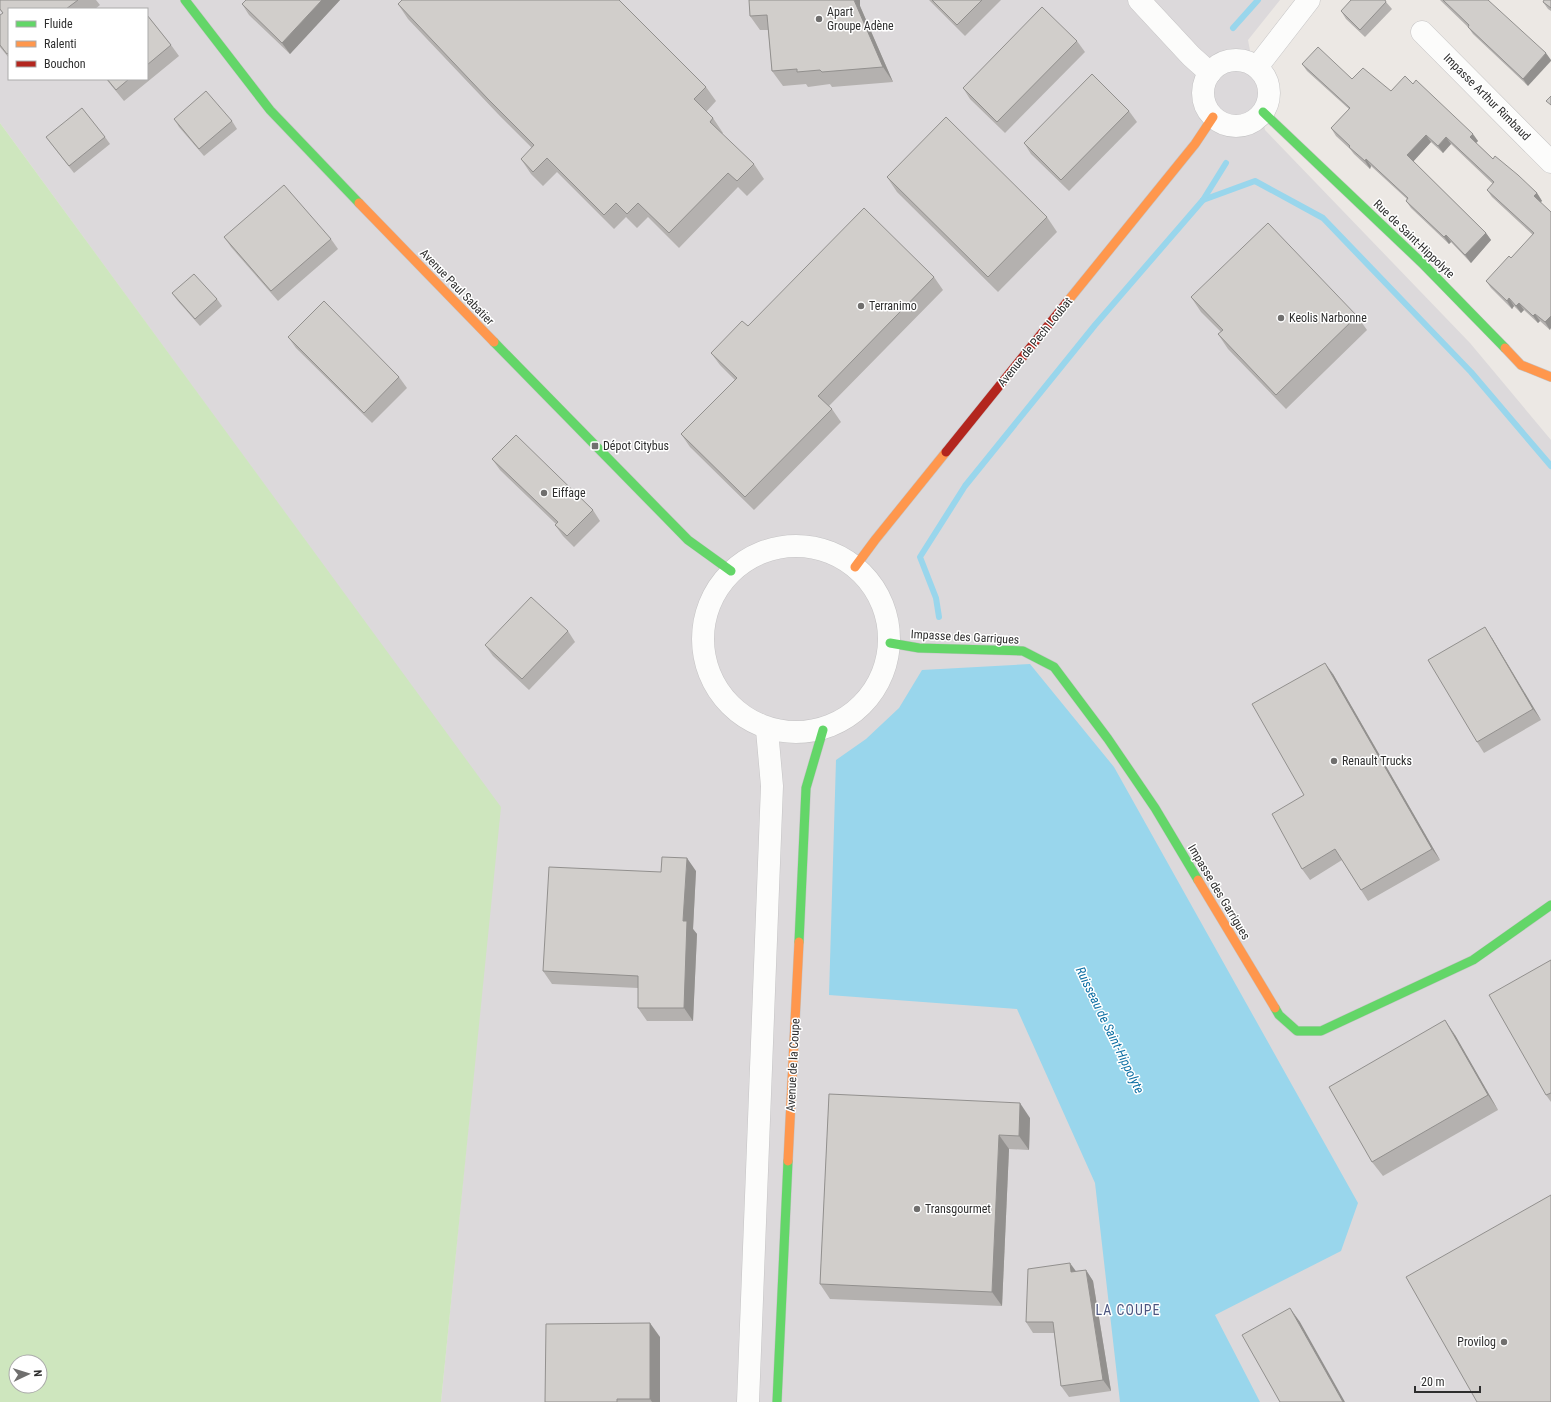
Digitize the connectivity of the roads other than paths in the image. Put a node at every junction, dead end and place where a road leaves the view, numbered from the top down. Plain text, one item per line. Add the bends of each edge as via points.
1 (185, 0) edge
2 (1139, 0) edge
3 (1309, 0) edge
4 (1422, 32) dead end
5 (1257, 67) junction
6 (1210, 73) junction
7 (1263, 112) junction
8 (1213, 117) junction
9 (1551, 162) edge
10 (1551, 377) edge
11 (855, 567) junction
12 (731, 571) junction
13 (890, 643) junction
14 (767, 730) junction
15 (823, 730) junction
16 (1551, 905) edge
17 (748, 1402) edge
18 (777, 1402) edge

1 - 12 street, Avenue Paul Sabatier via 270,110 301,144 688,540
2 - 6 street
3 - 5 street
4 - 9 street, Impasse Arthur Rimbaud
5 - 6 street via 1242,61 1227,61
5 - 7 street via 1268,84 1269,94
6 - 8 street via 1205,81 1203,96
7 - 8 street via 1255,120 1244,125 1233,126
7 - 10 street, Rue de Saint-Hippolyte via 1424,264 1521,365
8 - 11 street, Avenue de Pech Loubat via 1195,144
11 - 12 street via 832,553 806,546 779,547 753,555
11 - 13 street via 874,588 886,615
12 - 14 street via 712,597 702,628 704,660 716,690 738,715
13 - 15 street via 884,672 870,697 850,717
13 - 16 street, Impasse des Garrigues via 919,648 1023,651 1054,667 1155,808 1279,1014 1297,1031 1321,1031 1473,960
14 - 15 street
14 - 17 street via 772,786
15 - 18 street, Avenue de la Coupe via 806,788

